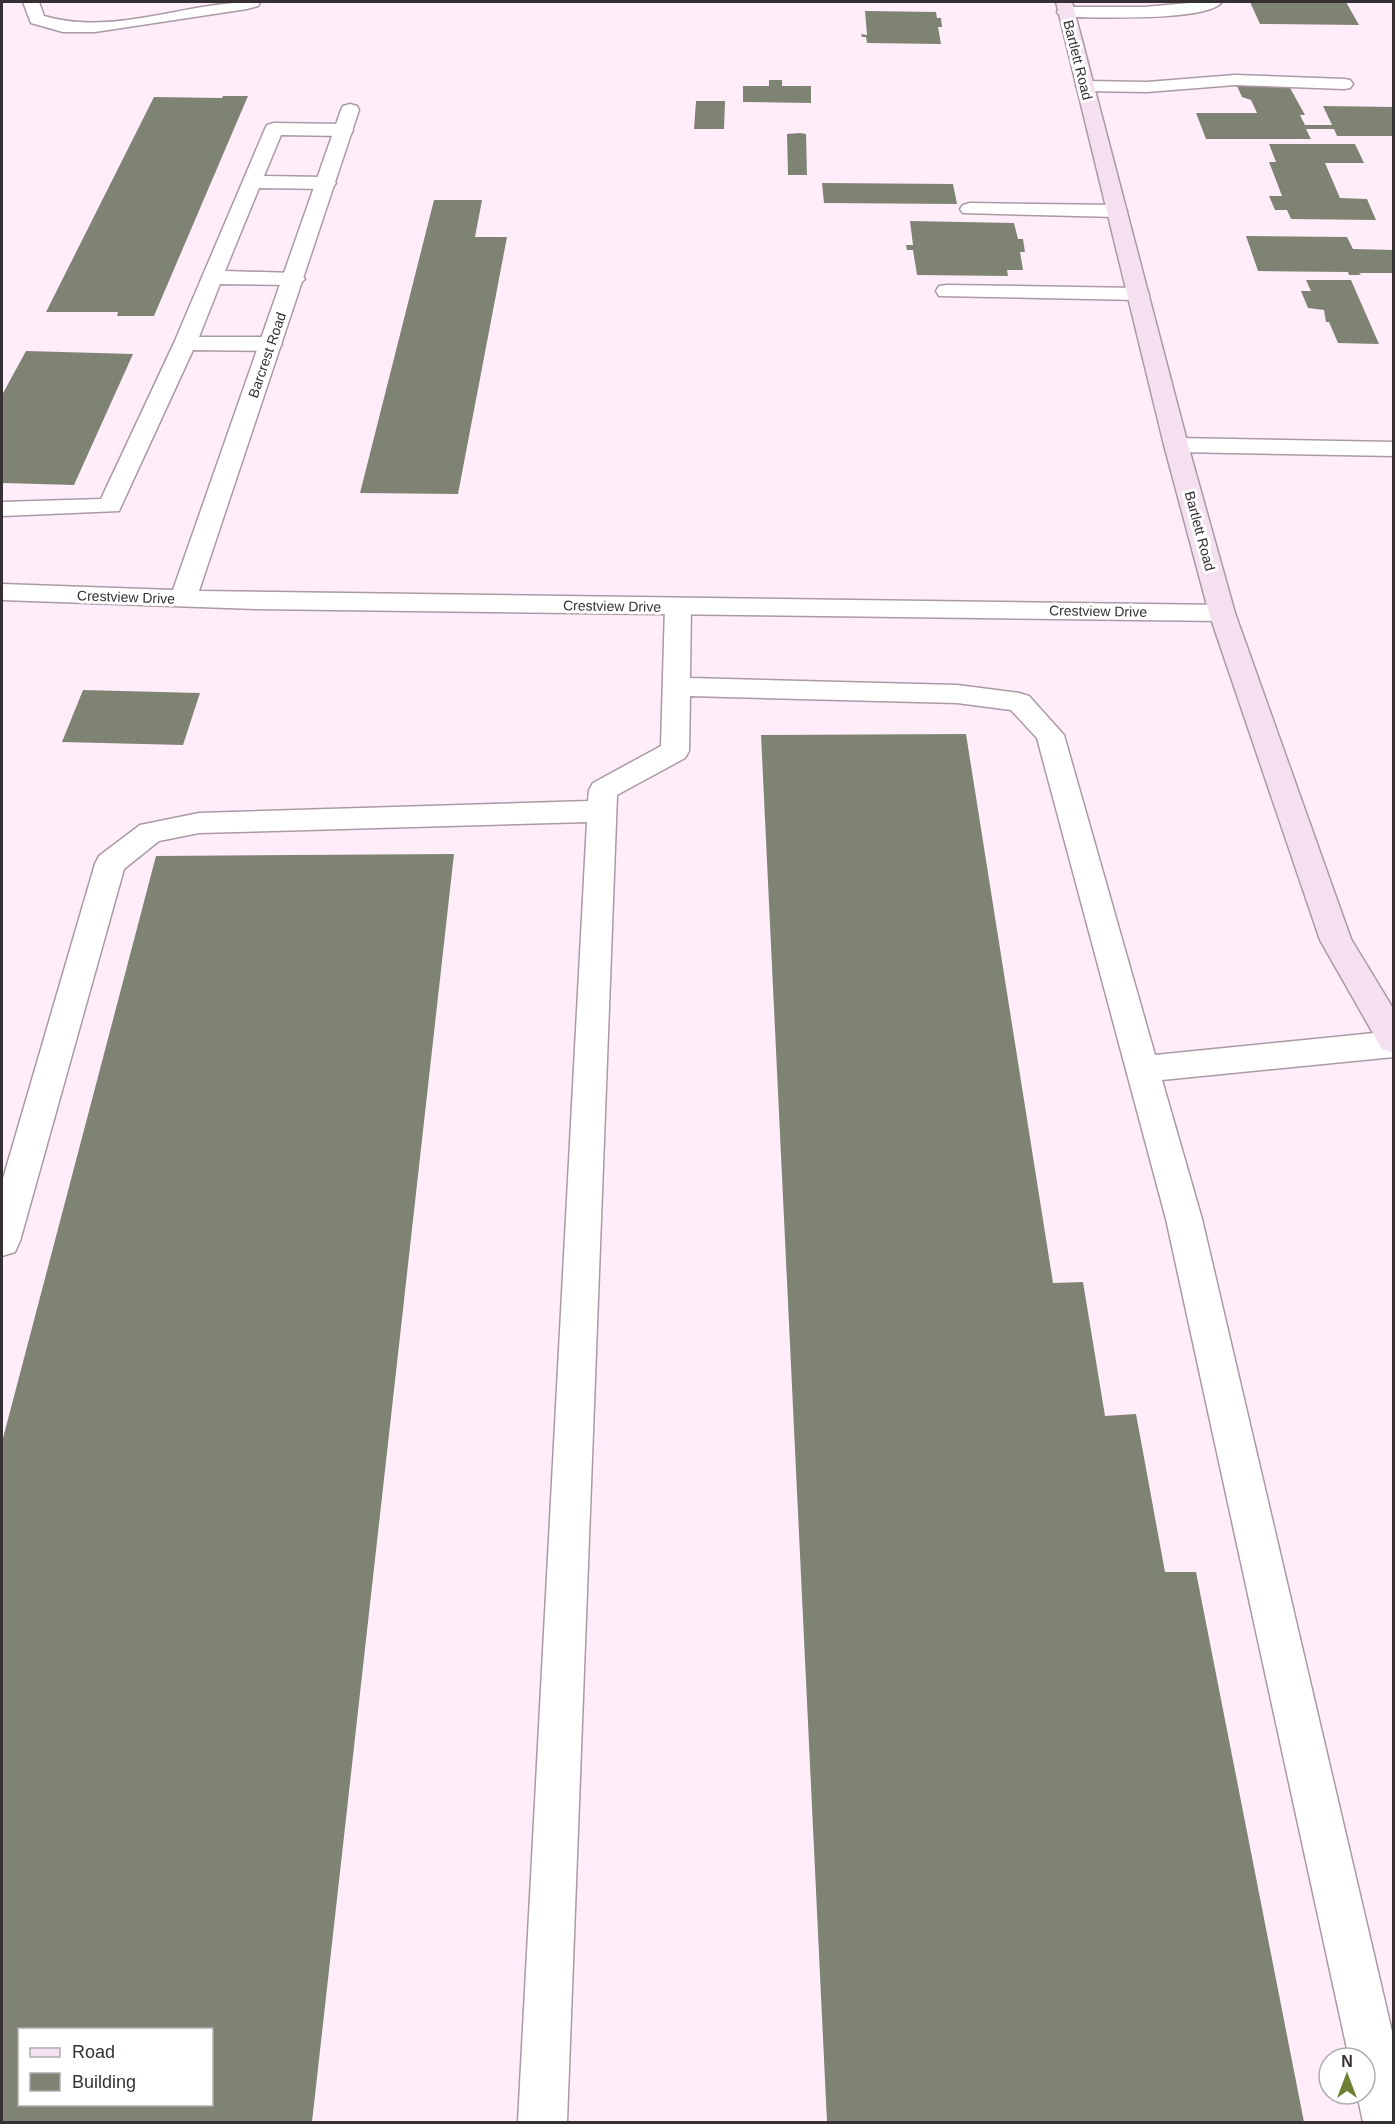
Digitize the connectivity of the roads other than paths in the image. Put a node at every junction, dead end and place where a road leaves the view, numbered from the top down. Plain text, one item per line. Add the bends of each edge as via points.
1 (31, 2) edge
2 (252, 2) edge
3 (1214, 2) edge
4 (1065, 7) edge
5 (1344, 84) dead end
6 (1085, 86) junction
7 (252, 182) junction
8 (326, 183) junction
9 (970, 208) dead end
10 (1117, 211) junction
11 (212, 278) junction
12 (294, 279) junction
13 (947, 291) dead end
14 (1138, 294) junction
15 (185, 343) junction
16 (271, 344) junction
17 (1176, 446) junction
18 (1394, 449) edge
19 (2, 509) edge
20 (2, 592) edge
21 (183, 599) junction
22 (678, 606) junction
23 (1222, 613) junction
24 (676, 687) junction
25 (602, 811) junction
26 (1394, 1042) edge
27 (1143, 1070) junction
28 (2, 1241) edge
29 (543, 2122) edge
30 (1388, 2122) edge

1 - 2 street via 37,19 63,27 95,27
3 - 4 street via 1170,10
4 - 6 main road, Bartlett Road
5 - 6 street via 1235,80 1147,87
6 - 10 main road, Bartlett Road
7 - 8 street
7 - 8 street, Barcrest Road via 274,129 346,120
7 - 11 street
8 - 12 street, Barcrest Road
9 - 10 street
10 - 14 main road, Bartlett Road
11 - 12 street
11 - 15 street
12 - 16 street, Barcrest Road
13 - 14 street
14 - 17 main road, Bartlett Road
15 - 16 street
15 - 19 street via 110,506
16 - 21 street, Barcrest Road
17 - 18 street
17 - 23 main road, Bartlett Road
20 - 21 street, Crestview Drive
21 - 22 street, Crestview Drive
22 - 23 street, Crestview Drive
22 - 24 street
23 - 26 main road, Bartlett Road via 1336,940
24 - 25 street via 675,751 603,790
24 - 27 street via 957,694 1019,702 1050,735
25 - 28 street via 199,824 150,831 110,864
25 - 29 street
26 - 27 street
27 - 30 street via 1184,1219

